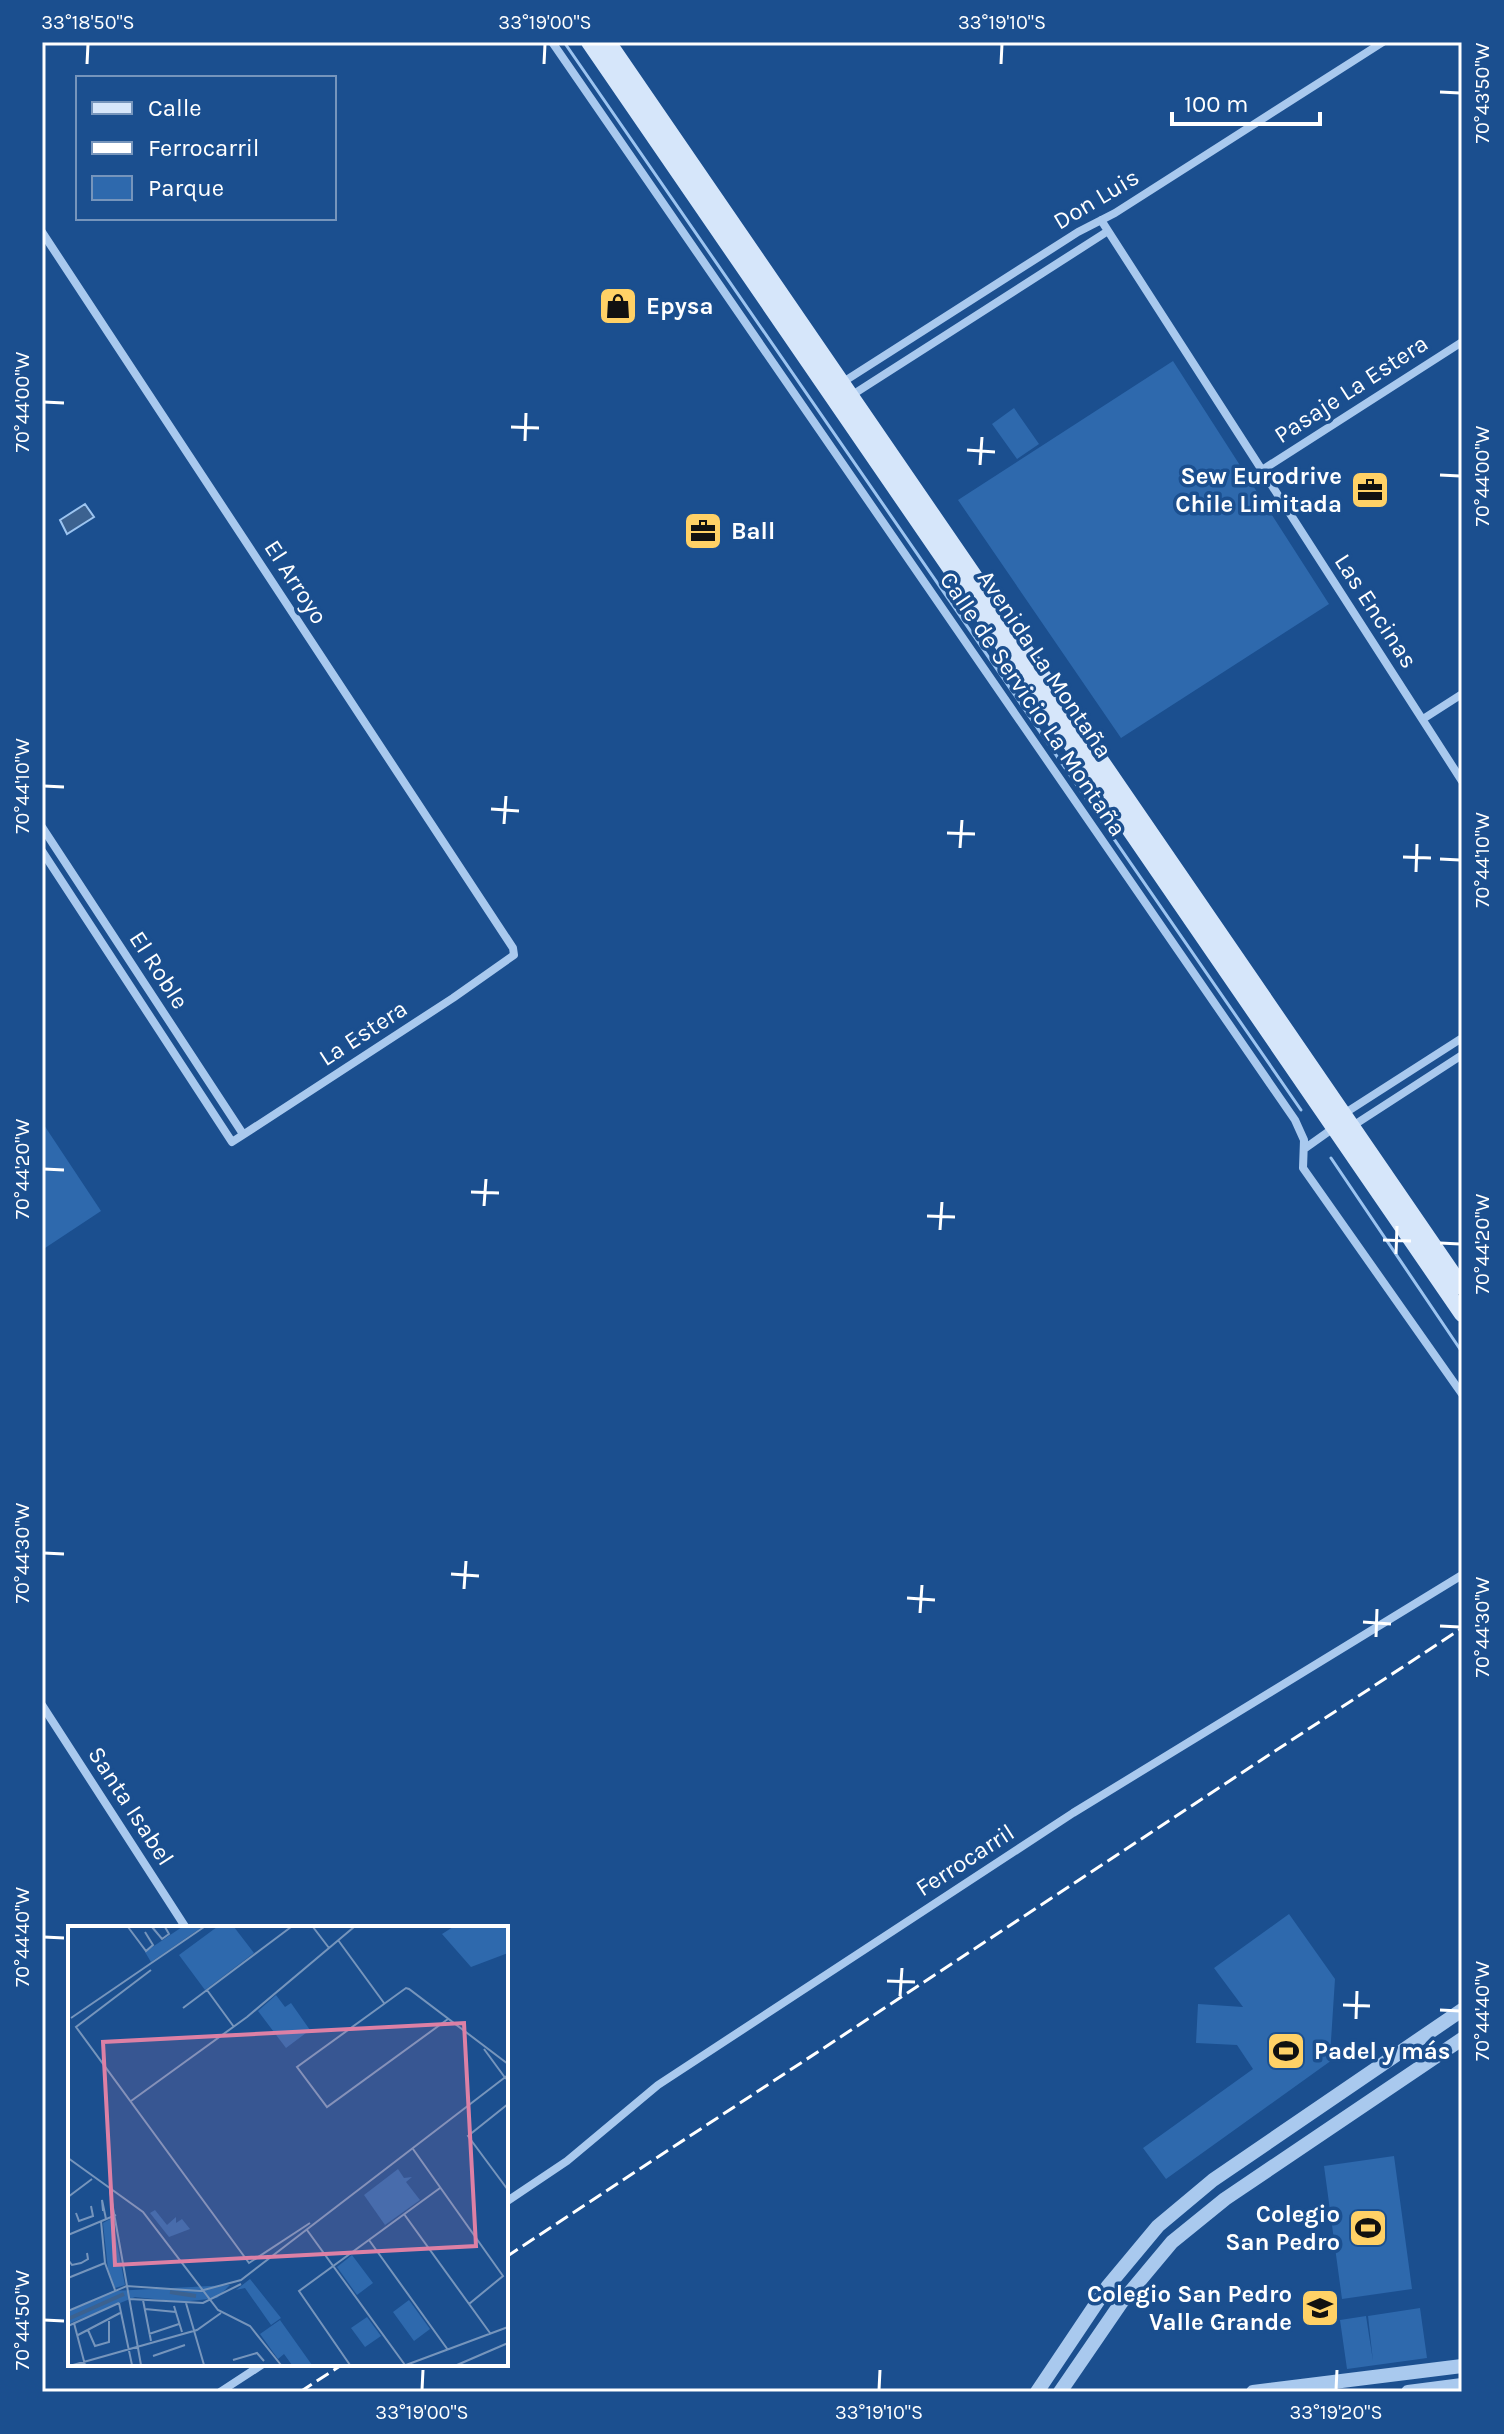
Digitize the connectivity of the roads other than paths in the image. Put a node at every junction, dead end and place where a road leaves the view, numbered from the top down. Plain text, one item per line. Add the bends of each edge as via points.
1 (552, 42) edge
2 (589, 42) edge
3 (608, 42) edge
4 (1383, 42) edge
5 (1101, 220) junction
6 (1108, 231) junction
7 (42, 232) edge
8 (788, 317) junction
9 (1462, 342) edge
10 (840, 393) junction
11 (1262, 470) junction
12 (1462, 694) edge
13 (1423, 719) junction
14 (1462, 781) edge
15 (42, 827) edge
16 (42, 851) edge
17 (514, 955) joint
18 (1462, 1038) edge
19 (1462, 1055) edge
20 (1343, 1123) junction
21 (243, 1134) junction
22 (232, 1142) joint
23 (1304, 1149) junction
24 (1462, 1287) edge
25 (1462, 1314) edge
26 (1462, 1394) edge
27 (1462, 1575) edge
28 (42, 1705) edge
29 (185, 1926) edge
30 (1462, 2010) edge
31 (1462, 2039) edge
32 (508, 2201) edge
33 (260, 2366) edge
34 (1462, 2366) edge
35 (1054, 2367) junction
36 (1070, 2377) junction
37 (1462, 2385) edge
38 (220, 2392) edge
39 (1037, 2392) edge
40 (1060, 2392) edge
41 (1253, 2392) edge
42 (1408, 2392) edge

1 - 23 street, Calle de Servicio La Montaña via 1295,1120
2 - 8 main road, Avenida La Montaña
3 - 8 main road, Avenida La Montaña
4 - 5 street, Don Luis
5 - 6 street, Las Encinas
5 - 10 street, Don Luis
6 - 10 street
6 - 11 street, Las Encinas
7 - 17 street, El Arroyo
8 - 10 main road, Avenida La Montaña
9 - 11 street, Pasaje La Estera
10 - 20 main road, Avenida La Montaña
11 - 13 street, Las Encinas
12 - 13 street
13 - 14 street, Las Encinas
15 - 21 street, El Roble
16 - 22 street, El Roble
17 - 21 street, La Estera
18 - 20 street
19 - 20 street
20 - 23 street
20 - 24 main road, Avenida La Montaña
20 - 25 main road, Avenida La Montaña
21 - 22 street, La Estera
23 - 26 street, Calle de Servicio La Montaña via 1303,1168
27 - 32 street, Ferrocarril via 994,1864 658,2085 567,2161
28 - 29 street, Santa Isabel
30 - 35 street via 1213,2180 1158,2226 1108,2286
31 - 36 street via 1225,2199 1172,2242
33 - 38 street
34 - 41 street
35 - 36 street via 1057,2380
35 - 39 street
36 - 40 street
37 - 42 street

